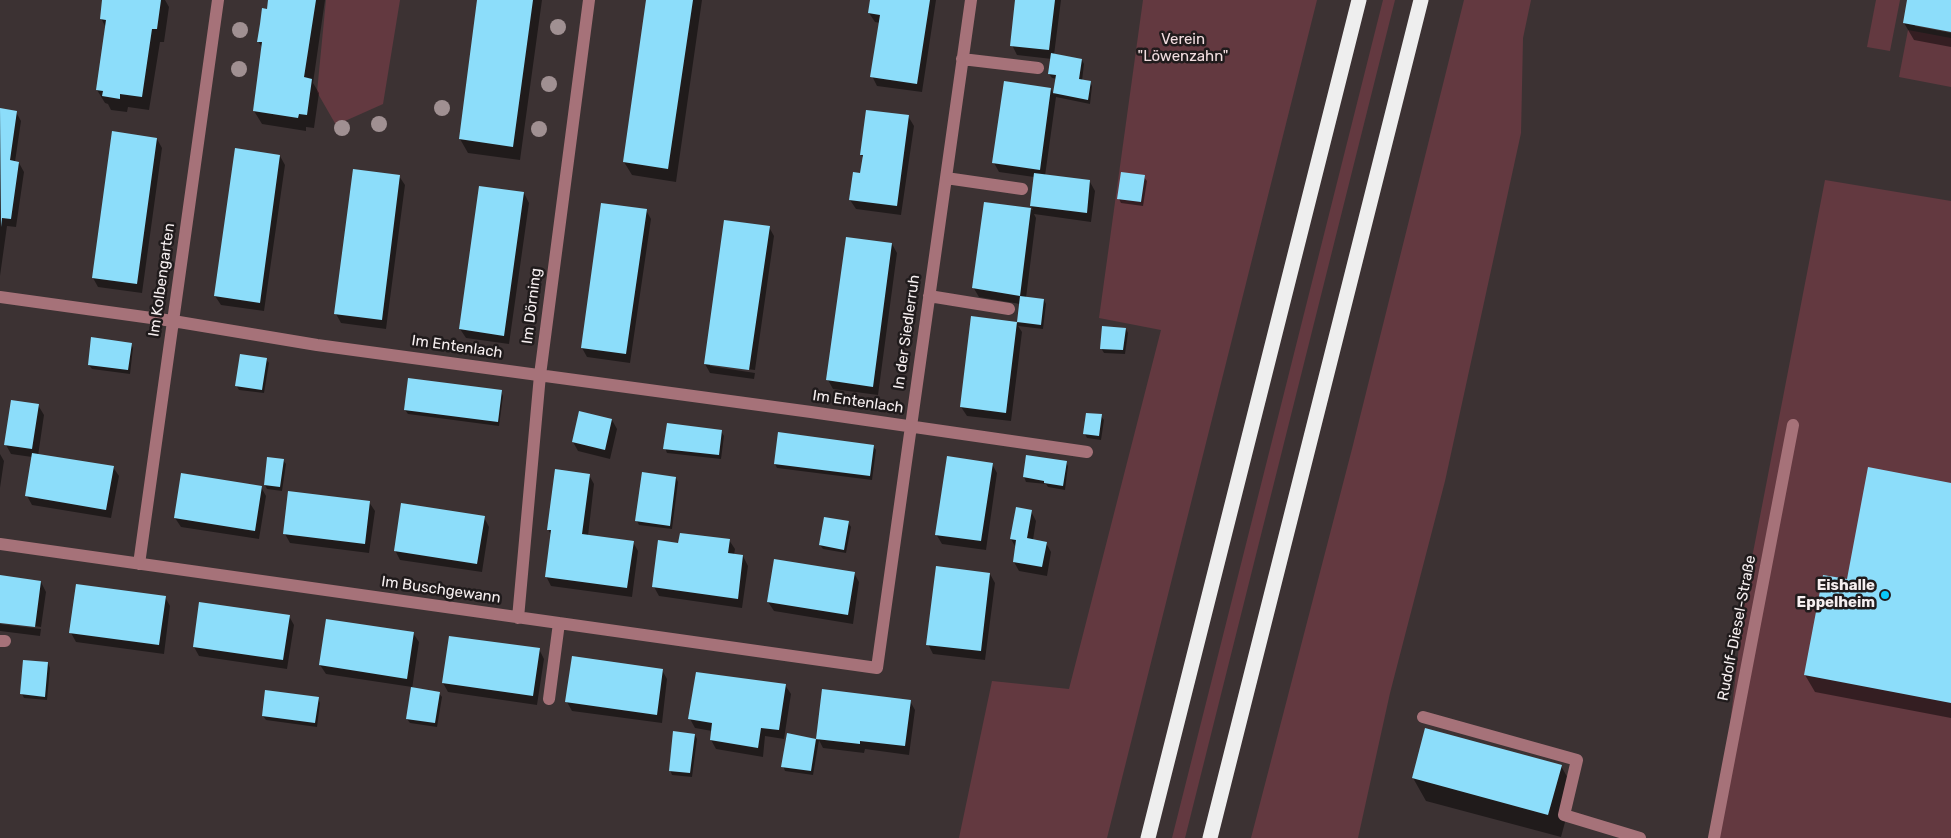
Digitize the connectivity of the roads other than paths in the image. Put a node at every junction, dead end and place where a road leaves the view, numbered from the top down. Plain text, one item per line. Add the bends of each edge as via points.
1 (218, 0) edge
2 (589, 0) edge
3 (971, 0) edge
4 (1359, 0) edge
5 (1420, 0) edge
6 (962, 59) junction
7 (1038, 68) dead end
8 (946, 178) junction
9 (1022, 189) dead end
10 (929, 296) junction
11 (0, 297) edge
12 (1009, 309) dead end
13 (173, 321) junction
14 (540, 375) junction
15 (1793, 425) dead end
16 (910, 426) junction
17 (1087, 452) dead end
18 (0, 544) edge
19 (139, 564) junction
20 (518, 618) junction
21 (559, 623) junction
22 (877, 668) joint
23 (549, 699) dead end
24 (1423, 717) dead end
25 (1148, 838) edge
26 (1210, 838) edge
27 (1640, 838) edge
28 (1714, 838) edge

1 - 13 street, Im Kolbengarten
2 - 14 street, Im Dörning
3 - 6 street, In der Siedlerruh
4 - 25 highway
5 - 26 highway
6 - 7 street
6 - 8 street, In der Siedlerruh
8 - 9 street
8 - 10 street, In der Siedlerruh
10 - 12 street
10 - 16 street, In der Siedlerruh
11 - 13 street, Im Entenlach
13 - 14 street, Im Entenlach via 318,345
13 - 19 street, Im Kolbengarten
14 - 16 street, Im Entenlach
14 - 20 street, Im Dörning
15 - 28 street, Rudolf-Diesel-Straße
16 - 17 street, Im Entenlach
16 - 22 street, In der Siedlerruh
18 - 19 street, Im Buschgewann
19 - 20 street, Im Buschgewann
20 - 21 street, Im Buschgewann
21 - 22 street, Im Buschgewann
21 - 23 street
24 - 27 street via 1577,760 1564,815

